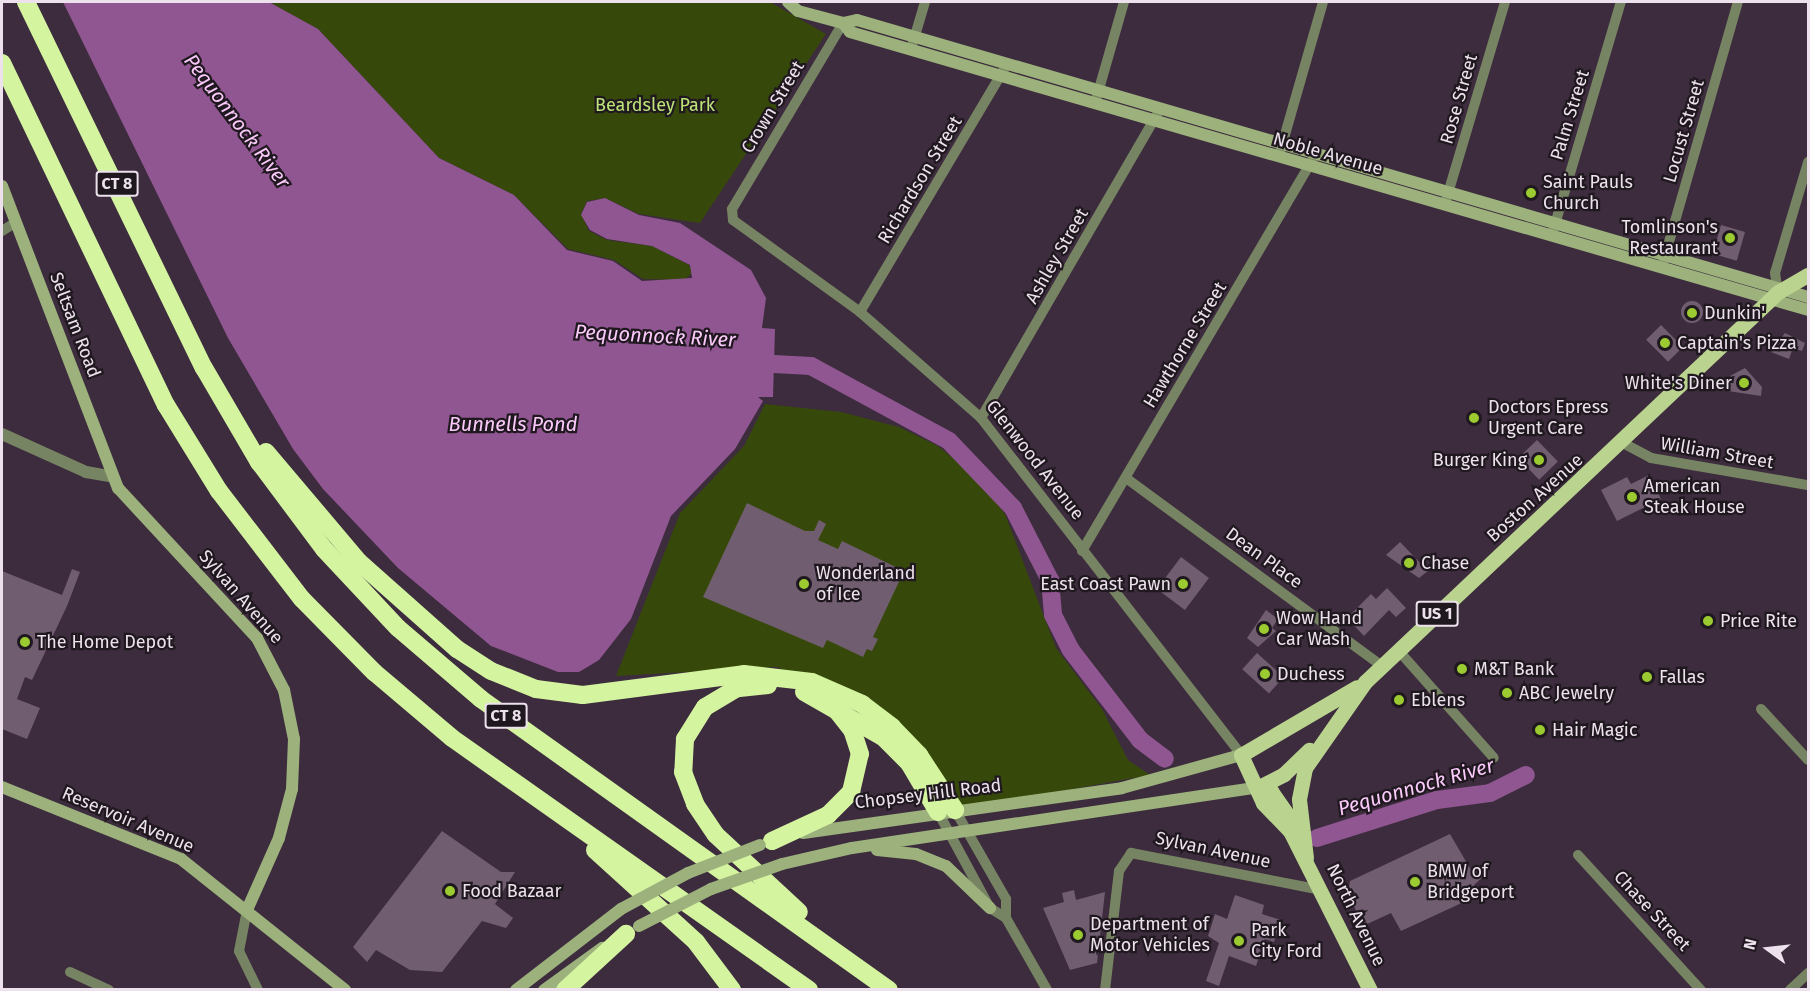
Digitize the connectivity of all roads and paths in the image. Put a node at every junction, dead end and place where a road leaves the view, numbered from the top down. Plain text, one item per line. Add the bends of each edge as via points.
1 (26, 2) edge
2 (788, 2) edge
3 (925, 2) edge
4 (1124, 2) edge
5 (1323, 2) edge
6 (1505, 2) edge
7 (1621, 2) edge
8 (1738, 2) edge
9 (843, 23) junction
10 (912, 43) junction
11 (2, 63) edge
12 (1005, 70) junction
13 (1097, 97) junction
14 (1160, 109) junction
15 (1154, 122) junction
16 (1280, 152) junction
17 (1315, 154) junction
18 (1809, 162) edge
19 (1310, 167) junction
20 (2, 186) edge
21 (1448, 193) junction
22 (1444, 206) junction
23 (732, 209) joint
24 (15, 223) junction
25 (2, 231) edge
26 (1553, 231) junction
27 (1665, 256) junction
28 (1661, 269) junction
29 (1809, 275) edge
30 (1772, 297) junction
31 (1809, 297) edge
32 (1809, 310) edge
33 (860, 312) junction
34 (204, 368) junction
35 (981, 418) junction
36 (2, 434) edge
37 (1623, 443) junction
38 (113, 477) junction
39 (1126, 478) junction
40 (1809, 485) edge
41 (1082, 551) junction
42 (1398, 650) junction
43 (1382, 666) junction
44 (1365, 682) junction
45 (808, 693) junction
46 (1761, 709) dead end
47 (1323, 736) junction
48 (1241, 755) junction
49 (1494, 758) dead end
50 (1809, 760) edge
51 (2, 787) edge
52 (1259, 787) junction
53 (538, 799) junction
54 (947, 811) junction
55 (968, 832) junction
56 (949, 834) junction
57 (766, 843) junction
58 (852, 848) junction
59 (1578, 855) dead end
60 (1306, 858) junction
61 (1321, 890) junction
62 (990, 908) junction
63 (246, 910) junction
64 (1006, 918) junction
65 (633, 930) junction
66 (70, 972) dead end
67 (1809, 973) edge
68 (887, 988) edge
69 (109, 990) edge
70 (258, 990) edge
71 (345, 990) edge
72 (516, 990) edge
73 (544, 990) edge
74 (565, 990) edge
75 (732, 990) edge
76 (809, 990) edge
77 (1047, 990) edge
78 (1105, 990) edge
79 (1370, 990) edge
80 (1701, 990) edge
81 (1790, 990) edge

1 - 34 highway, CT 8
2 - 9 main road, Noble Avenue via 798,11
3 - 10 street
4 - 13 street
5 - 16 street
6 - 21 street, Rose Street
7 - 26 street, Palm Street
8 - 27 street, Locust Street
9 - 10 main road, Noble Avenue via 850,32
9 - 23 street, Crown Street
10 - 12 main road, Noble Avenue
11 - 53 highway, CT 8 via 151,376 239,519 302,599 374,672
12 - 13 main road, Noble Avenue
12 - 33 street, Richardson Street
13 - 14 main road, Noble Avenue
13 - 15 main road, Noble Avenue
14 - 15 street, Ashley Street
14 - 16 main road, Noble Avenue
15 - 16 main road, Noble Avenue
15 - 35 street, Ashley Street
16 - 17 main road, Noble Avenue
16 - 19 main road, Noble Avenue
17 - 19 street, Hawthorne Street
17 - 21 main road, Noble Avenue
18 - 30 street via 1775,273
19 - 22 main road, Noble Avenue
19 - 39 street, Hawthorne Street
20 - 24 main road, Seltsam Road
21 - 22 street, Rose Street
21 - 26 main road, Noble Avenue
22 - 26 main road, Noble Avenue
23 - 33 street, Glenwood Avenue via 733,220
24 - 25 street
24 - 38 main road, Seltsam Road
26 - 27 main road, Noble Avenue
26 - 28 main road, Noble Avenue
27 - 28 street, Locust Street
27 - 30 main road, Noble Avenue
28 - 30 main road, Noble Avenue
29 - 30 main road, Boston Avenue / US 1
30 - 31 main road, Noble Avenue
30 - 32 main road, Noble Avenue
30 - 37 main road, Boston Avenue / US 1
33 - 35 street, Glenwood Avenue
34 - 54 highway via 337,539 480,665 525,686 571,695 744,674 812,682 862,704 892,727 919,755
34 - 68 highway, CT 8 via 301,520 419,647 507,718
35 - 41 street, Glenwood Avenue
36 - 38 street via 86,472
37 - 40 street, William Street via 1651,458
37 - 42 main road, Boston Avenue / US 1
38 - 63 main road, Sylvan Avenue via 125,498 257,638 284,690 294,739 292,789 279,838
39 - 41 street, Hawthorne Street
39 - 43 street, Dean Place
41 - 48 street, Glenwood Avenue
42 - 43 main road, Boston Avenue / US 1
42 - 49 street
43 - 44 main road, Boston Avenue / US 1
44 - 47 main road, Boston Avenue / US 1
44 - 48 main road, Chopsey Hill Road / US 1
45 - 54 highway via 883,737
45 - 57 highway via 848,723 859,746 859,773 837,808
45 - 68 highway via 756,685 712,700 685,739 685,781 699,811 729,849
46 - 50 street
47 - 52 main road via 1284,774
47 - 60 main road, US 1 via 1300,787
48 - 52 main road, Glenwood Avenue / US 1
48 - 54 main road, Chopsey Hill Road via 1122,788
51 - 63 main road, Reservoir Avenue via 170,853
52 - 55 main road
52 - 60 main road, Glenwood Avenue / US 1 via 1277,822 1290,831
53 - 75 highway via 679,925
53 - 76 highway, CT 8
54 - 55 street
54 - 56 street
54 - 57 main road, Chopsey Hill Road
55 - 56 main road
55 - 64 street via 1006,899
56 - 58 main road
56 - 62 street
57 - 72 main road, Chopsey Hill Road, bridge via 688,873 621,909
58 - 62 main road via 936,861 964,878
58 - 65 main road, bridge via 782,864 704,892
59 - 80 street, Chase Street
60 - 61 main road, North Avenue / US 1
61 - 78 street, Sylvan Avenue via 1131,853 1119,867
61 - 79 main road, North Avenue / US 1
62 - 64 street
63 - 70 street via 239,951
63 - 71 main road, Reservoir Avenue
64 - 77 street
65 - 73 main road
65 - 74 highway
66 - 69 street
67 - 81 street

